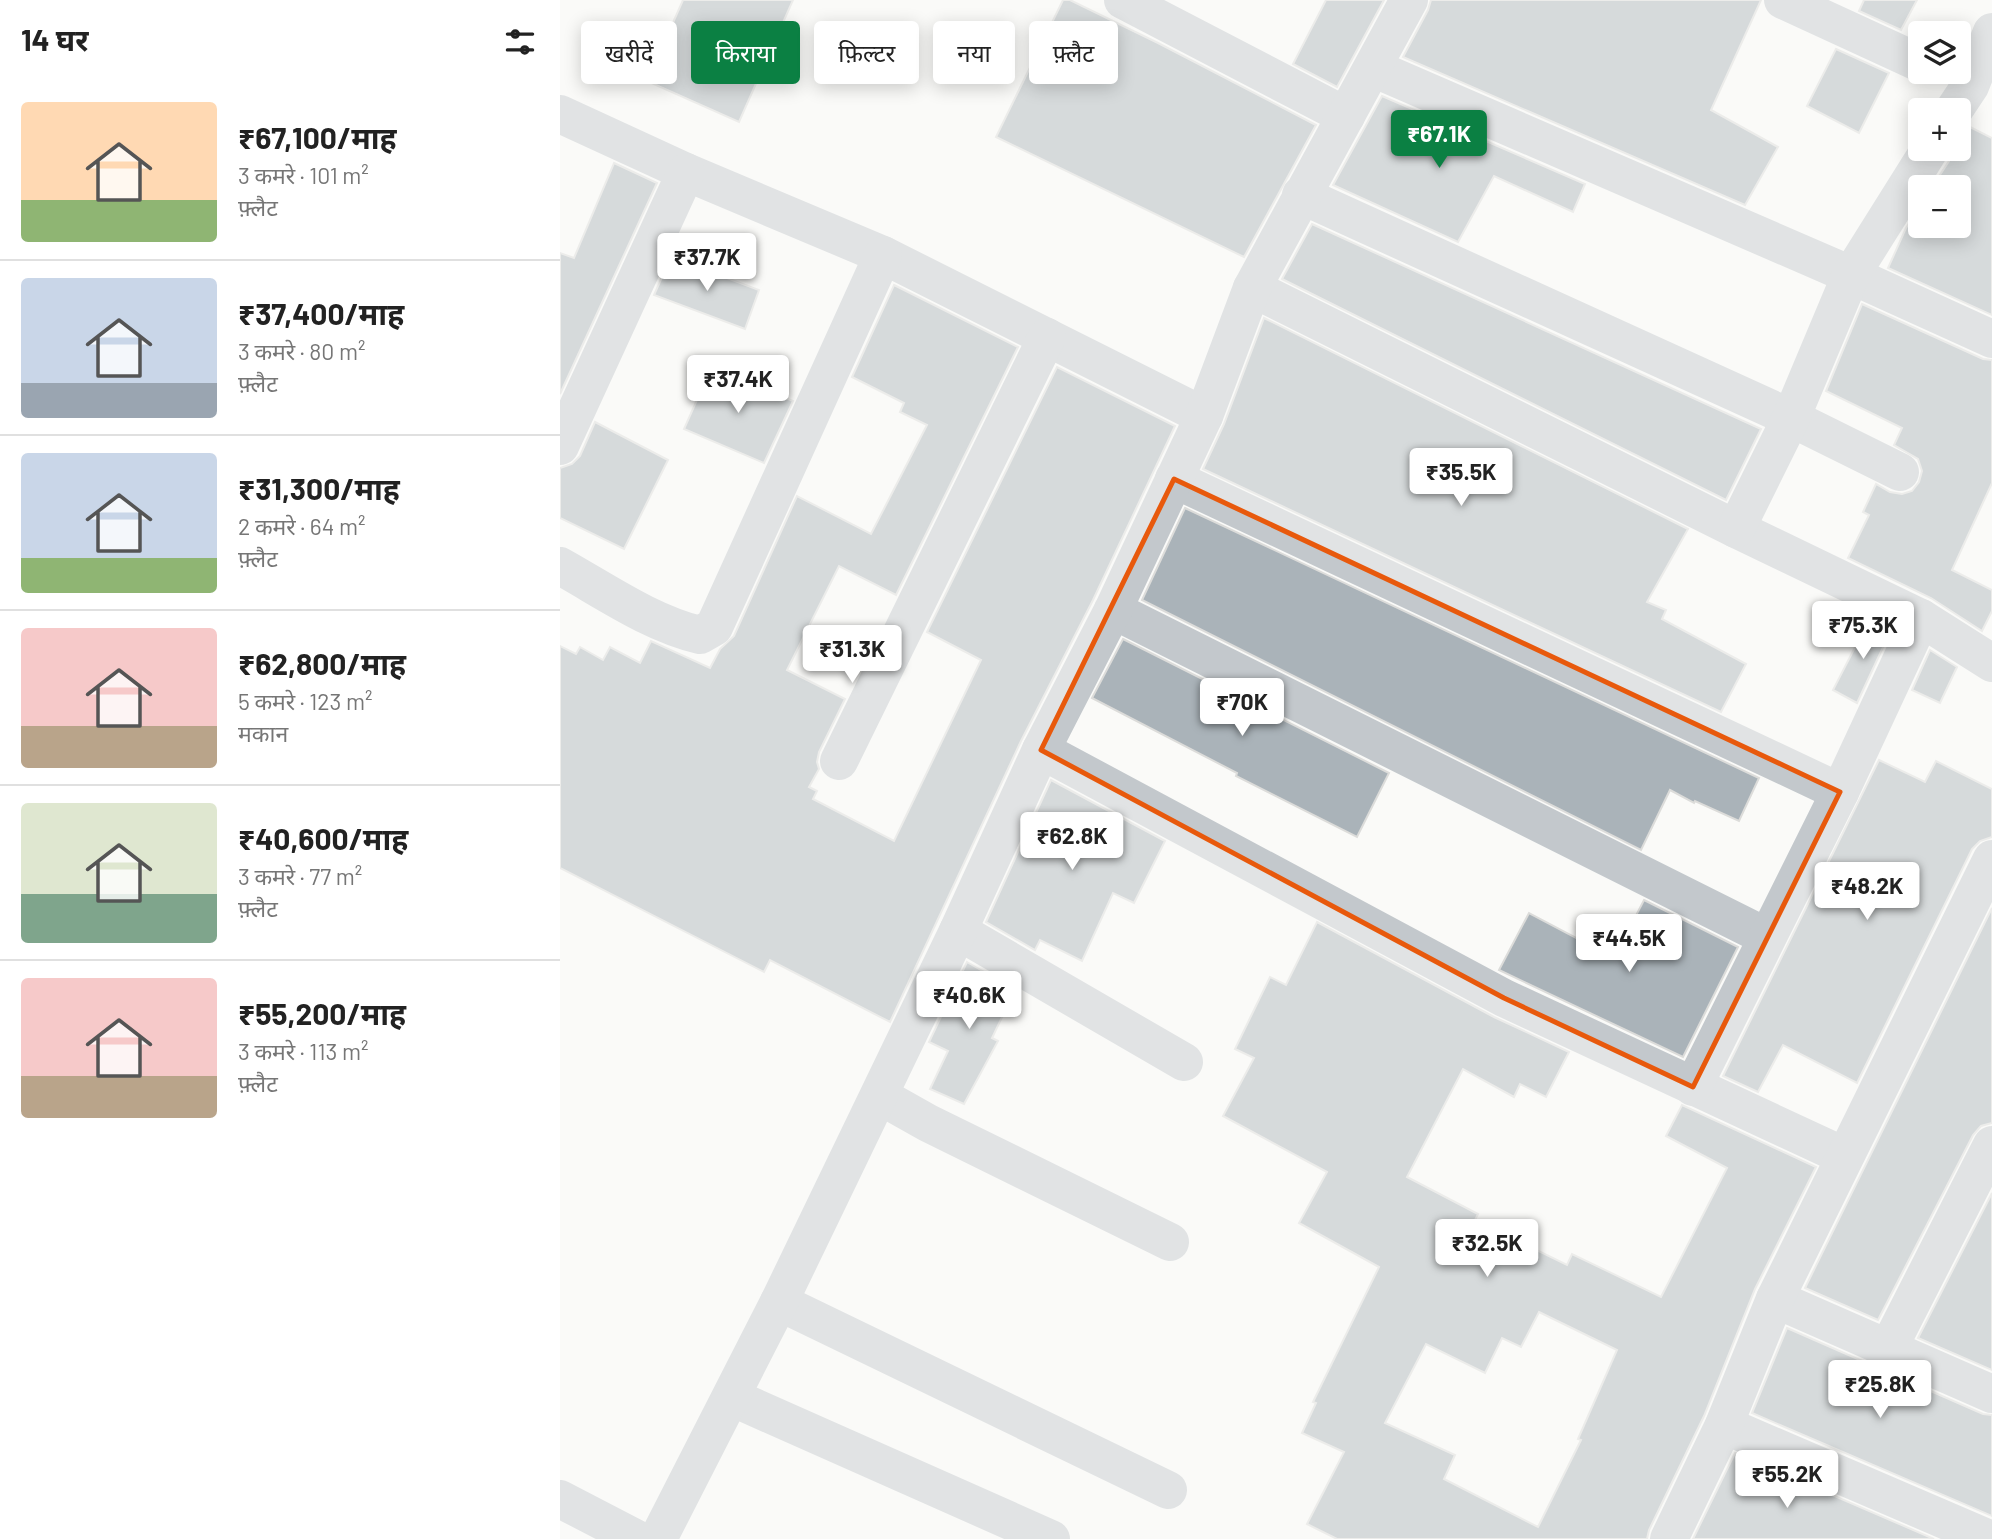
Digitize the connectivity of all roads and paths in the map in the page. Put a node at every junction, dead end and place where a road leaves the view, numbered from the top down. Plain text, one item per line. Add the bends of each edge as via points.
1 (1123, 0) edge
2 (1409, 0) edge
3 (1783, 0) edge
4 (1992, 32) edge
5 (1908, 57) edge
6 (1373, 68) junction
7 (1955, 89) edge
8 (560, 114) edge
9 (1346, 117) junction
10 (1922, 161) edge
11 (686, 172) junction
12 (1301, 195) junction
13 (883, 256) junction
14 (1851, 275) junction
15 (1252, 288) junction
16 (1047, 337) junction
17 (1992, 339) edge
18 (1204, 416) junction
19 (1791, 418) junction
20 (560, 446) edge
21 (1900, 472) dead end
22 (1174, 479) junction
23 (1736, 529) junction
24 (560, 566) edge
25 (1114, 610) junction
26 (1921, 618) junction
27 (1992, 663) edge
28 (1041, 750) junction
29 (839, 761) dead end
30 (1840, 792) junction
31 (1992, 859) edge
32 (958, 931) junction
33 (1767, 937) junction
34 (1184, 1062) dead end
35 (1693, 1087) junction
36 (880, 1096) junction
37 (1992, 1145) edge
38 (1844, 1156) junction
39 (1170, 1242) dead end
40 (1776, 1299) junction
41 (779, 1302) junction
42 (1888, 1349) junction
43 (1992, 1394) edge
44 (731, 1397) junction
45 (1724, 1425) junction
46 (1168, 1490) dead end
47 (560, 1499) edge
48 (637, 1539) edge
49 (658, 1539) edge
50 (1051, 1539) edge
51 (1669, 1539) edge
52 (1989, 1539) edge

1 - 9 street
2 - 6 street
3 - 5 street
4 - 7 street
6 - 9 street
6 - 14 street
8 - 11 street
9 - 12 street
10 - 14 street
11 - 13 street
11 - 20 street
12 - 15 street
12 - 19 street
13 - 16 street
13 - 24 street via 714,627 700,635 679,630
14 - 17 street
14 - 19 street
15 - 18 street
15 - 23 street
16 - 18 street
16 - 29 street
18 - 22 street
19 - 21 street
19 - 23 street
22 - 25 street
22 - 30 street
23 - 26 street
25 - 28 street
25 - 33 street
26 - 27 street
26 - 30 street
28 - 32 street
28 - 35 street via 1504,999
30 - 33 street
31 - 38 street
32 - 34 street
32 - 36 street
33 - 35 street
35 - 38 street
36 - 39 street
36 - 41 street
37 - 42 street
38 - 40 street
40 - 42 street
40 - 45 street
41 - 44 street
41 - 46 street
42 - 43 street
44 - 49 street
44 - 50 street
45 - 51 street
45 - 52 street
47 - 48 street

